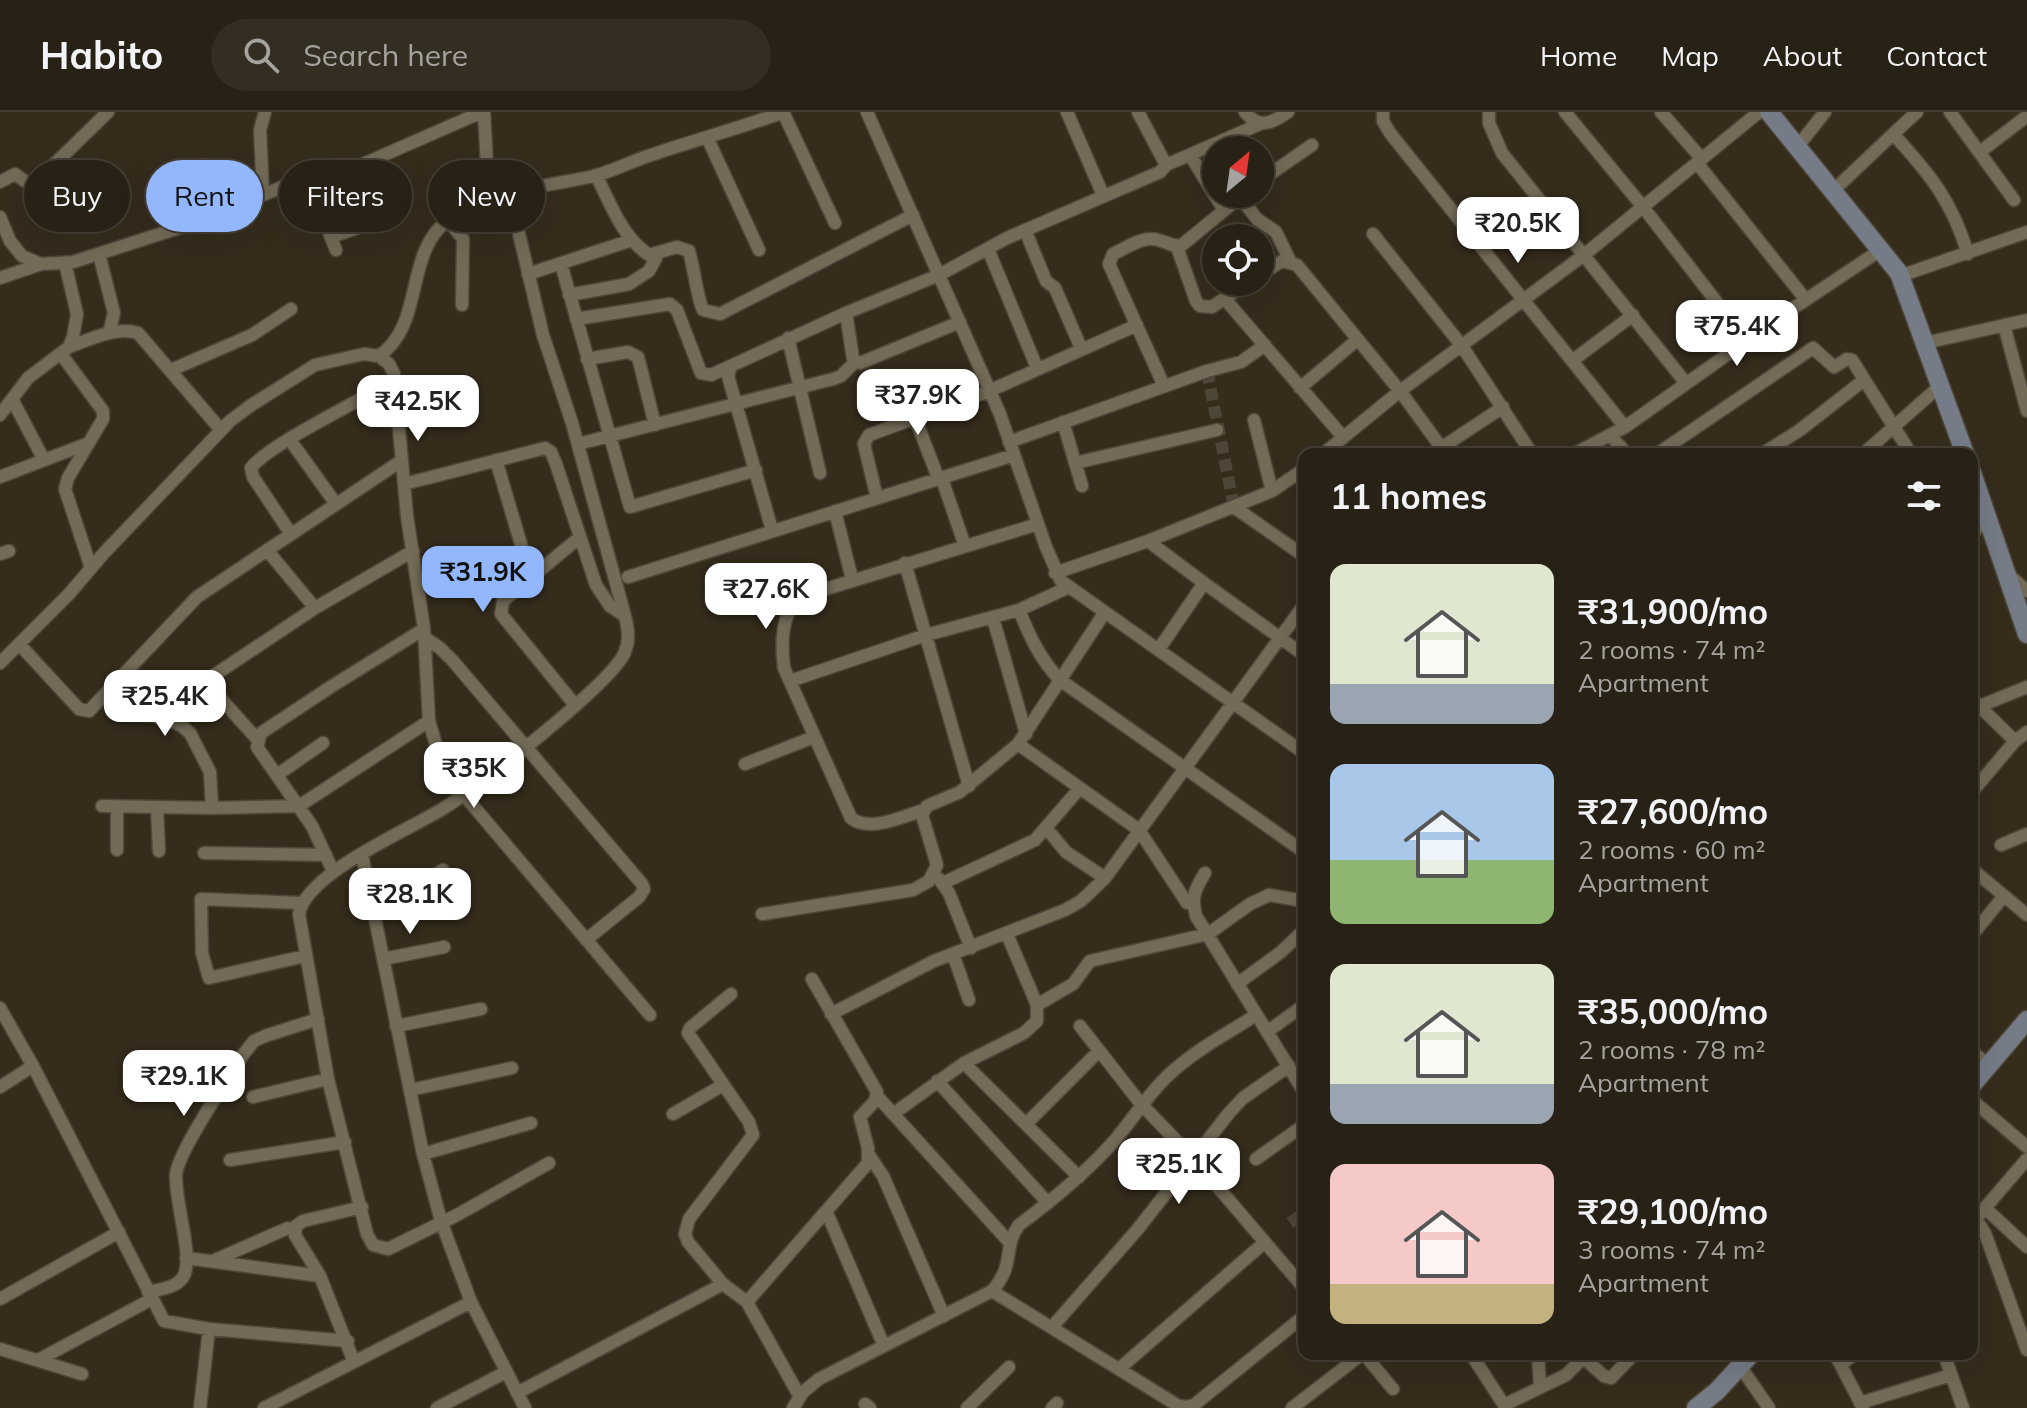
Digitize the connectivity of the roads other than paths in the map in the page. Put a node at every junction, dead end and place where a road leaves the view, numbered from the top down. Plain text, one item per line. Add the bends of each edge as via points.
1 (108, 112) edge
2 (265, 112) edge
3 (483, 112) edge
4 (784, 112) edge
5 (867, 112) edge
6 (1067, 112) edge
7 (1138, 112) edge
8 (1245, 112) edge
9 (1288, 112) edge
10 (1383, 112) edge
11 (1489, 112) edge
12 (1565, 112) edge
13 (1661, 112) edge
14 (1759, 112) edge
15 (1769, 112) edge
16 (1825, 112) edge
17 (1917, 112) edge
18 (1950, 112) edge
19 (2027, 116) edge
20 (1260, 124) junction
21 (1893, 134) junction
22 (707, 137) junction
23 (1312, 145) dead end
24 (1798, 146) junction
25 (1980, 152) junction
26 (1190, 155) junction
27 (261, 160) edge
28 (373, 160) edge
29 (486, 160) edge
30 (1700, 161) junction
31 (1166, 165) junction
32 (1274, 171) edge
33 (596, 175) junction
34 (0, 182) edge
35 (545, 185) edge
36 (279, 188) edge
37 (1834, 190) junction
38 (263, 195) edge
39 (1103, 195) junction
40 (2014, 200) dead end
41 (1643, 207) junction
42 (1227, 208) edge
43 (1250, 208) edge
44 (1224, 210) junction
45 (913, 215) junction
46 (0, 217) edge
47 (835, 223) dead end
48 (1025, 230) junction
49 (166, 232) edge
50 (329, 232) edge
51 (358, 232) edge
52 (435, 232) edge
53 (457, 232) edge
54 (518, 232) edge
55 (2027, 232) edge
56 (1373, 234) dead end
57 (632, 240) junction
58 (1177, 247) junction
59 (988, 249) junction
60 (1882, 249) junction
61 (759, 250) dead end
62 (99, 254) junction
63 (658, 254) junction
64 (1968, 254) junction
65 (1584, 255) junction
66 (1290, 261) junction
67 (65, 263) junction
68 (41, 264) junction
69 (561, 264) junction
70 (1274, 266) edge
71 (528, 274) junction
72 (939, 275) junction
73 (1900, 276) junction
74 (0, 278) edge
75 (569, 295) junction
76 (1229, 296) edge
77 (1225, 299) junction
78 (1806, 300) junction
79 (1523, 301) junction
80 (462, 305) dead end
81 (291, 309) dead end
82 (846, 313) junction
83 (1633, 315) junction
84 (576, 319) junction
85 (2027, 320) edge
86 (960, 322) junction
87 (1137, 325) junction
88 (2004, 325) junction
89 (109, 333) junction
90 (788, 338) junction
91 (1357, 340) junction
92 (1746, 340) junction
93 (1925, 343) junction
94 (1265, 345) junction
95 (1462, 346) junction
96 (1081, 348) junction
97 (65, 350) junction
98 (379, 356) junction
99 (587, 359) junction
100 (1572, 361) junction
101 (855, 362) junction
102 (731, 366) junction
103 (1037, 368) junction
104 (171, 370) junction
105 (1864, 380) junction
106 (1685, 382) junction
107 (1941, 385) junction
108 (799, 386) junction
109 (1164, 386) junction
110 (1300, 388) junction
111 (989, 391) junction
112 (1400, 391) junction
113 (364, 397) dead end
114 (738, 403) junction
115 (4, 406) edge
116 (1503, 407) junction
117 (2027, 411) edge
118 (915, 418) junction
119 (1254, 420) dead end
120 (1063, 422) junction
121 (655, 425) junction
122 (1894, 426) junction
123 (1625, 427) junction
124 (221, 430) junction
125 (1217, 430) dead end
126 (1610, 435) junction
127 (609, 437) junction
128 (1343, 437) junction
129 (290, 440) junction
130 (1009, 442) junction
131 (89, 443) junction
132 (578, 444) junction
133 (1330, 448) edge
134 (1437, 448) edge
135 (1446, 448) edge
136 (1528, 448) edge
137 (1585, 448) edge
138 (1622, 448) edge
139 (1666, 448) edge
140 (1772, 448) edge
141 (1870, 448) edge
142 (1907, 448) edge
143 (1961, 448) edge
144 (1014, 455) junction
145 (44, 460) junction
146 (496, 460) junction
147 (401, 461) junction
148 (1075, 463) junction
149 (756, 470) junction
150 (820, 473) dead end
151 (1298, 473) edge
152 (0, 477) edge
153 (940, 480) junction
154 (404, 484) junction
155 (1082, 486) dead end
156 (1272, 491) junction
157 (1978, 491) edge
158 (877, 498) junction
159 (336, 504) junction
160 (1234, 507) junction
161 (835, 511) junction
162 (1987, 518) junction
163 (1038, 524) junction
164 (1978, 528) edge
165 (772, 530) junction
166 (291, 534) junction
167 (580, 537) junction
168 (1148, 541) junction
169 (965, 546) junction
170 (267, 550) junction
171 (413, 551) junction
172 (1298, 552) edge
173 (905, 563) junction
174 (91, 568) junction
175 (2005, 571) junction
176 (1055, 573) junction
177 (628, 577) dead end
178 (531, 578) junction
179 (852, 579) junction
180 (1204, 583) junction
181 (1069, 587) junction
182 (2027, 591) edge
183 (315, 608) junction
184 (1019, 610) junction
185 (1105, 612) junction
186 (1298, 613) edge
187 (625, 616) junction
188 (993, 618) junction
189 (425, 634) junction
190 (2027, 634) edge
191 (926, 635) junction
192 (1280, 638) junction
193 (19, 644) junction
194 (1159, 649) junction
195 (1298, 651) edge
196 (0, 663) edge
197 (216, 674) junction
198 (1060, 680) junction
199 (790, 681) junction
200 (113, 685) junction
201 (2027, 687) edge
202 (1233, 701) junction
203 (1978, 702) edge
204 (575, 705) junction
205 (1978, 705) edge
206 (165, 718) junction
207 (429, 721) junction
208 (2027, 732) edge
209 (814, 737) junction
210 (257, 739) junction
211 (1022, 739) junction
212 (2015, 741) junction
213 (323, 743) dead end
214 (525, 746) junction
215 (1298, 749) edge
216 (745, 764) dead end
217 (1185, 768) junction
218 (277, 775) junction
219 (1978, 785) edge
220 (969, 786) junction
221 (1080, 788) junction
222 (464, 795) junction
223 (102, 806) dead end
224 (299, 806) junction
225 (117, 807) junction
226 (157, 807) junction
227 (212, 808) junction
228 (924, 810) junction
229 (1047, 829) junction
230 (1139, 830) junction
231 (2027, 834) edge
232 (2001, 845) dead end
233 (1298, 848) edge
234 (117, 850) dead end
235 (159, 851) dead end
236 (204, 853) dead end
237 (326, 855) junction
238 (362, 855) junction
239 (443, 870) dead end
240 (333, 871) junction
241 (1205, 873) dead end
242 (1978, 874) edge
243 (939, 878) junction
244 (1105, 878) junction
245 (2004, 896) junction
246 (1298, 900) edge
247 (301, 903) junction
248 (1187, 903) dead end
249 (762, 914) dead end
250 (2027, 915) edge
251 (374, 916) junction
252 (1978, 928) edge
253 (1007, 934) junction
254 (1208, 934) junction
255 (1298, 936) edge
256 (586, 940) junction
257 (444, 947) dead end
258 (971, 948) junction
259 (953, 954) junction
260 (305, 956) junction
261 (383, 959) junction
262 (812, 979) dead end
263 (1237, 984) junction
264 (731, 994) dead end
265 (969, 1000) dead end
266 (1037, 1005) junction
267 (0, 1008) edge
268 (481, 1009) dead end
269 (1298, 1009) edge
270 (831, 1014) junction
271 (650, 1015) dead end
272 (1256, 1015) junction
273 (318, 1019) junction
274 (2027, 1020) edge
275 (396, 1026) junction
276 (1080, 1026) dead end
277 (1267, 1032) junction
278 (1099, 1051) junction
279 (1978, 1057) edge
280 (964, 1063) junction
281 (1989, 1065) junction
282 (33, 1066) junction
283 (1289, 1066) junction
284 (512, 1068) dead end
285 (1978, 1078) edge
286 (328, 1079) junction
287 (937, 1081) junction
288 (1298, 1082) edge
289 (723, 1085) junction
290 (0, 1087) edge
291 (410, 1090) junction
292 (877, 1096) junction
293 (253, 1097) dead end
294 (1141, 1104) junction
295 (1978, 1105) edge
296 (673, 1114) dead end
297 (893, 1114) junction
298 (531, 1123) dead end
299 (1026, 1124) junction
300 (1298, 1129) edge
301 (345, 1142) junction
302 (2027, 1147) edge
303 (423, 1154) junction
304 (869, 1155) junction
305 (1193, 1158) junction
306 (1256, 1159) dead end
307 (2027, 1159) edge
308 (230, 1160) dead end
309 (549, 1163) dead end
310 (1079, 1177) junction
311 (1048, 1203) junction
312 (362, 1207) junction
313 (1985, 1208) junction
314 (827, 1213) junction
315 (1978, 1216) edge
316 (441, 1221) junction
317 (1978, 1225) edge
318 (288, 1228) dead end
319 (119, 1232) junction
320 (1265, 1242) junction
321 (1010, 1243) junction
322 (2027, 1247) edge
323 (186, 1258) junction
324 (212, 1262) junction
325 (320, 1276) junction
326 (1298, 1281) edge
327 (723, 1284) junction
328 (992, 1291) junction
329 (150, 1296) junction
330 (0, 1299) edge
331 (471, 1302) junction
332 (747, 1302) junction
333 (2027, 1303) edge
334 (2012, 1308) junction
335 (944, 1316) junction
336 (1298, 1321) edge
337 (1053, 1326) junction
338 (209, 1329) junction
339 (348, 1341) junction
340 (884, 1346) junction
341 (0, 1349) edge
342 (2027, 1350) edge
343 (38, 1360) junction
344 (1355, 1360) edge
345 (1368, 1360) edge
346 (1475, 1360) edge
347 (1538, 1360) edge
348 (1578, 1360) edge
349 (1586, 1360) edge
350 (1628, 1360) edge
351 (1746, 1360) edge
352 (1839, 1360) edge
353 (1946, 1360) edge
354 (354, 1362) junction
355 (1009, 1367) dead end
356 (1120, 1368) junction
357 (506, 1372) junction
358 (82, 1374) dead end
359 (1951, 1375) junction
360 (1540, 1386) junction
361 (1393, 1389) dead end
362 (517, 1393) junction
363 (796, 1402) edge
364 (1862, 1405) edge
365 (1505, 1407) edge
366 (200, 1408) edge
367 (264, 1408) edge
368 (437, 1408) edge
369 (525, 1408) edge
370 (967, 1408) edge
371 (1185, 1408) edge
372 (1292, 1408) edge
373 (1696, 1408) edge
374 (1769, 1408) edge
375 (1963, 1408) edge

1 - 34 street via 37,181 26,182 15,174
2 - 27 street
3 - 28 street
3 - 29 street
4 - 22 street
4 - 47 street
5 - 45 street
6 - 39 street
7 - 31 street
8 - 20 street
9 - 20 street
10 - 79 street via 1390,133
11 - 65 street via 1502,153
12 - 41 street
13 - 30 street
14 - 30 street
15 - 24 street
16 - 24 street
17 - 21 street
18 - 25 street
19 - 25 street
20 - 26 street
21 - 37 street
21 - 64 street via 1946,199
22 - 33 street
22 - 61 street
23 - 32 street
24 - 37 street
25 - 40 street
26 - 31 street
26 - 44 street
30 - 41 street
30 - 78 street
31 - 39 street
33 - 35 street
33 - 57 street
36 - 38 street
37 - 60 street
39 - 48 street
41 - 65 street
41 - 92 street
42 - 44 street
43 - 66 street via 1276,232
44 - 58 street
45 - 63 street via 720,314 703,310 689,251 677,247
45 - 72 street
46 - 68 street via 22,256
48 - 59 street
48 - 96 street
49 - 62 street
50 - 51 street via 333,243
52 - 98 street via 423,249 401,332
53 - 80 street via 463,239
54 - 71 street
55 - 64 street
56 - 95 street
57 - 63 street via 649,255
57 - 69 street
58 - 77 street via 1200,306 1212,307
58 - 87 street via 1147,239 1110,259
59 - 72 street
59 - 103 street
60 - 73 street
60 - 78 street
62 - 67 street
62 - 89 street via 114,313
63 - 75 street via 649,271 629,284
64 - 73 street
65 - 79 street
65 - 83 street
66 - 70 street
66 - 91 street
67 - 68 street
67 - 97 street via 77,314
68 - 74 street
69 - 71 street
69 - 75 street
71 - 132 street
72 - 82 street
72 - 86 street
73 - 93 street
75 - 84 street
76 - 77 street
77 - 94 street
78 - 92 street
79 - 95 street
79 - 100 street
81 - 104 street via 252,335
82 - 90 street
82 - 101 street
83 - 100 street
83 - 106 street
84 - 99 street
84 - 102 street via 670,304 701,373 711,375
85 - 88 street
86 - 101 street
86 - 111 street
87 - 96 street
87 - 109 street
88 - 93 street
88 - 117 street
89 - 97 street
89 - 104 street via 138,333
90 - 102 street
90 - 108 street
91 - 110 street
91 - 112 street
92 - 106 street
93 - 107 street
94 - 109 street via 1241,362
94 - 110 street
95 - 112 street
95 - 116 street
96 - 103 street
97 - 115 street via 28,378
97 - 131 street via 103,411
98 - 124 street via 364,354 315,365
98 - 147 street via 394,374
99 - 121 street via 634,353
99 - 127 street
100 - 123 street
101 - 108 street via 841,376
102 - 114 street via 728,376
103 - 111 street
104 - 124 street
105 - 122 street
105 - 139 street via 1852,360 1834,367 1809,348
105 - 140 street
106 - 123 street
107 - 122 street
107 - 143 street
108 - 114 street
108 - 150 street
109 - 120 street
110 - 128 street
111 - 118 street
111 - 130 street
112 - 128 street
112 - 134 street
113 - 129 street
114 - 121 street
114 - 149 street
115 - 145 street
116 - 135 street
116 - 136 street
118 - 153 street
118 - 158 street via 865,439
119 - 156 street
120 - 130 street
120 - 148 street
121 - 127 street
122 - 141 street
122 - 142 street
123 - 126 street
124 - 174 street
125 - 148 street
126 - 137 street
126 - 138 street
127 - 132 street
127 - 149 street via 630,507
128 - 133 street
129 - 159 street
129 - 166 street via 256,462 251,473
130 - 144 street
131 - 145 street
131 - 174 street via 65,489
132 - 187 street
144 - 153 street
144 - 163 street
145 - 152 street
146 - 154 street
146 - 167 street via 541,448 551,452
146 - 178 street
147 - 154 street
147 - 159 street
148 - 155 street
149 - 165 street
151 - 156 street
153 - 158 street
153 - 169 street
154 - 171 street
156 - 160 street
157 - 162 street
158 - 161 street
159 - 166 street
160 - 168 street
160 - 172 street
161 - 165 street
161 - 179 street
162 - 164 street
162 - 175 street
163 - 169 street
163 - 176 street
165 - 177 street
166 - 170 street
167 - 178 street
167 - 187 street via 596,585 610,606
168 - 176 street
168 - 180 street
169 - 173 street
170 - 183 street
170 - 200 street via 197,597
171 - 183 street
171 - 189 street
173 - 179 street
173 - 191 street
174 - 193 street
175 - 182 street
175 - 190 street
176 - 181 street
178 - 204 street via 503,601 501,614
179 - 199 street via 803,596 793,606 784,626 784,668
180 - 192 street
180 - 194 street
181 - 184 street
181 - 185 street
183 - 197 street
184 - 188 street
184 - 198 street via 1033,646
185 - 194 street
185 - 198 street
186 - 192 street
187 - 204 street via 629,635 624,654
188 - 191 street
188 - 211 street
189 - 207 street
189 - 210 street via 332,686
189 - 214 street
191 - 199 street
191 - 220 street
192 - 195 street
192 - 202 street
193 - 196 street
193 - 200 street via 84,712
194 - 202 street
197 - 206 street via 192,688
197 - 210 street via 212,689
198 - 211 street
198 - 217 street
199 - 209 street
200 - 206 street via 135,710
201 - 203 street
202 - 215 street
202 - 217 street
204 - 214 street
205 - 212 street
206 - 227 street via 190,733 208,767
207 - 222 street via 442,765
207 - 224 street
208 - 212 street
209 - 216 street
209 - 228 street via 857,823
210 - 218 street
211 - 220 street
211 - 221 street
212 - 219 street
213 - 218 street
214 - 222 street
214 - 256 street via 644,889
217 - 230 street
217 - 233 street
218 - 224 street
220 - 228 street
221 - 229 street
221 - 230 street
222 - 238 street
222 - 256 street
223 - 225 street
224 - 227 street
224 - 237 street
225 - 226 street
225 - 234 street
226 - 227 street
226 - 235 street
228 - 243 street
229 - 243 street via 1035,840
229 - 244 street via 1066,852
230 - 244 street
230 - 248 street
231 - 232 street
236 - 237 street
237 - 240 street
238 - 240 street
238 - 251 street
239 - 251 street
240 - 247 street
241 - 254 street via 1192,902
242 - 245 street
243 - 249 street via 913,890
243 - 258 street
244 - 253 street via 1081,901
245 - 250 street
245 - 252 street
246 - 254 street via 1261,898
247 - 260 street
247 - 260 street via 201,899 202,953 209,978
251 - 261 street
253 - 258 street
253 - 266 street
254 - 263 street
254 - 266 street via 1090,961 1073,984
255 - 263 street
256 - 271 street
257 - 261 street
258 - 259 street
259 - 265 street
259 - 270 street
260 - 273 street
261 - 275 street
262 - 270 street
263 - 272 street
264 - 289 street via 688,1033
266 - 280 street via 1033,1028
267 - 282 street
268 - 275 street
269 - 277 street
270 - 292 street
272 - 277 street
272 - 294 street via 1172,1071
273 - 286 street
273 - 323 street via 254,1041 184,1152 176,1175
274 - 281 street
275 - 291 street
276 - 278 street
277 - 283 street
278 - 294 street
278 - 299 street
279 - 281 street
280 - 287 street
280 - 299 street
281 - 285 street
282 - 290 street
282 - 319 street
283 - 288 street
283 - 305 street via 1243,1098
284 - 291 street
286 - 293 street
286 - 301 street
287 - 297 street
287 - 311 street
289 - 296 street
289 - 327 street via 753,1135 689,1219 685,1234
291 - 303 street
292 - 297 street
292 - 304 street via 860,1117
294 - 305 street
294 - 310 street
295 - 302 street
297 - 321 street
298 - 303 street
299 - 310 street
300 - 306 street
301 - 308 street
301 - 312 street
303 - 316 street
304 - 314 street via 864,1170
304 - 335 street
305 - 320 street
305 - 337 street
307 - 313 street
309 - 316 street
310 - 311 street
311 - 321 street via 1019,1225
312 - 316 street via 367,1234 379,1248 388,1249
312 - 325 street via 296,1226 299,1245
313 - 315 street
313 - 322 street
314 - 332 street
314 - 340 street
316 - 331 street
317 - 334 street
318 - 324 street
319 - 329 street
319 - 330 street
320 - 326 street
320 - 356 street
321 - 328 street via 1007,1269
323 - 324 street
323 - 329 street via 182,1279
324 - 325 street
325 - 339 street
327 - 332 street
327 - 362 street
328 - 335 street
328 - 337 street
329 - 338 street via 168,1323
329 - 343 street
331 - 354 street
331 - 357 street
332 - 363 street
333 - 334 street
334 - 342 street
335 - 340 street
336 - 371 street
337 - 356 street
338 - 339 street
338 - 366 street
339 - 354 street
340 - 363 street via 819,1379
341 - 343 street
343 - 358 street
344 - 372 street
345 - 361 street
346 - 365 street
347 - 360 street
348 - 360 street via 1566,1375
349 - 350 street via 1611,1378
351 - 373 street
351 - 374 street
352 - 364 street
353 - 359 street
354 - 367 street
355 - 370 street
356 - 371 street
357 - 362 street
357 - 368 street
359 - 364 street
359 - 375 street
360 - 365 street
362 - 369 street

